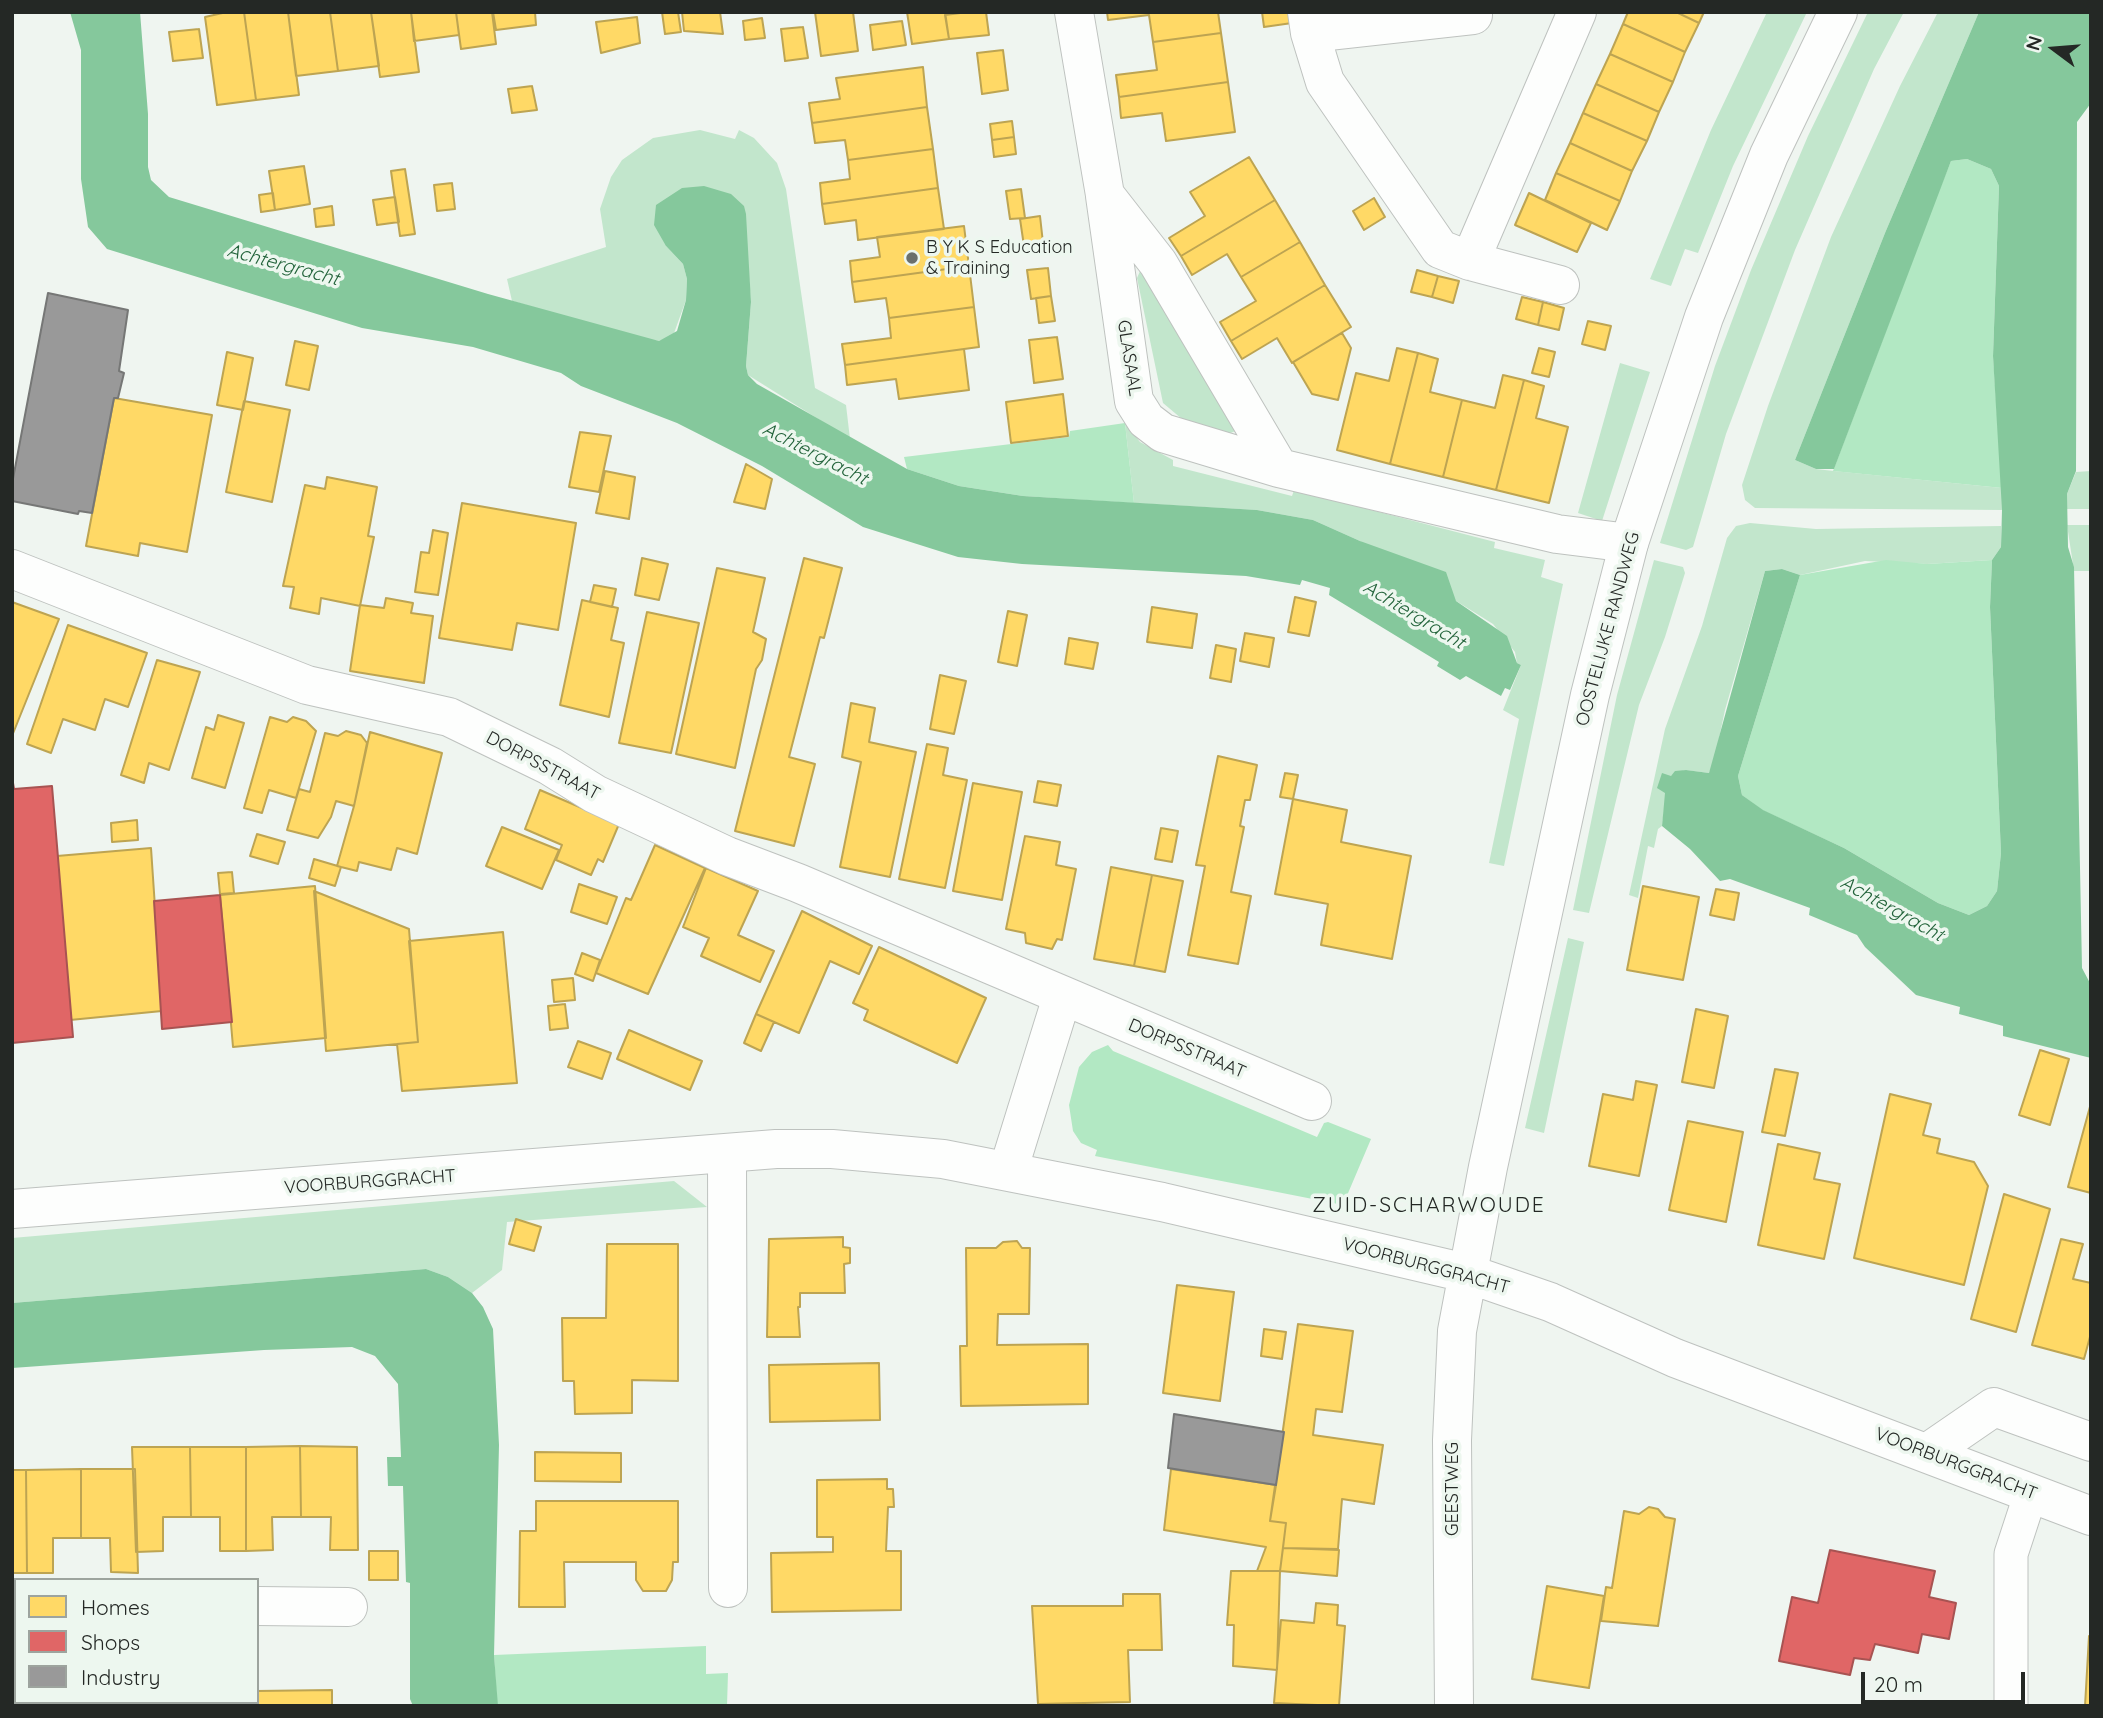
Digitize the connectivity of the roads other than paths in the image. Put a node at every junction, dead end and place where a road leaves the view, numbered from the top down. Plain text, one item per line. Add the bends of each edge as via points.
1 (1074, 12) edge
2 (1577, 12) edge
3 (1838, 12) edge
4 (1473, 15) dead end
5 (1308, 23) edge
6 (1105, 195) junction
7 (1470, 261) junction
8 (1560, 285) dead end
9 (1279, 468) junction
10 (1629, 543) junction
11 (12, 569) edge
12 (1062, 997) junction
13 (1312, 1101) dead end
14 (727, 1154) junction
15 (1008, 1171) junction
16 (12, 1209) edge
17 (1466, 1273) junction
18 (2091, 1442) edge
19 (1927, 1453) junction
20 (2031, 1493) junction
21 (2091, 1517) edge
22 (728, 1588) dead end
23 (259, 1606) edge
24 (348, 1607) dead end
25 (1454, 1706) edge
26 (2011, 1706) edge

1 - 6 street, GLASAAL
2 - 7 street
3 - 10 street, OOSTELIJKE RANDWEG via 1745,211 1704,317
4 - 5 street
5 - 7 street via 1325,82 1412,211 1440,249
6 - 9 street, GLASAAL via 1158,263
6 - 9 street, GLASAAL via 1140,411 1176,439
7 - 8 street
9 - 10 street, GLASAAL via 1557,534
10 - 17 street, OOSTELIJKE RANDWEG via 1590,695
11 - 12 street, DORPSSTRAAT via 307,685 449,717 551,766 595,794 727,856
12 - 13 street, DORPSSTRAAT
12 - 15 street
14 - 15 street, VOORBURGGRACHT via 832,1149 943,1159
14 - 16 street, VOORBURGGRACHT
14 - 22 street
15 - 17 street, VOORBURGGRACHT
17 - 19 street, VOORBURGGRACHT via 1550,1302 1675,1358
17 - 25 street, GEESTWEG via 1454,1375
18 - 19 street via 1994,1407
19 - 20 street, VOORBURGGRACHT
20 - 21 street, VOORBURGGRACHT
20 - 26 lane via 2011,1554
23 - 24 street

